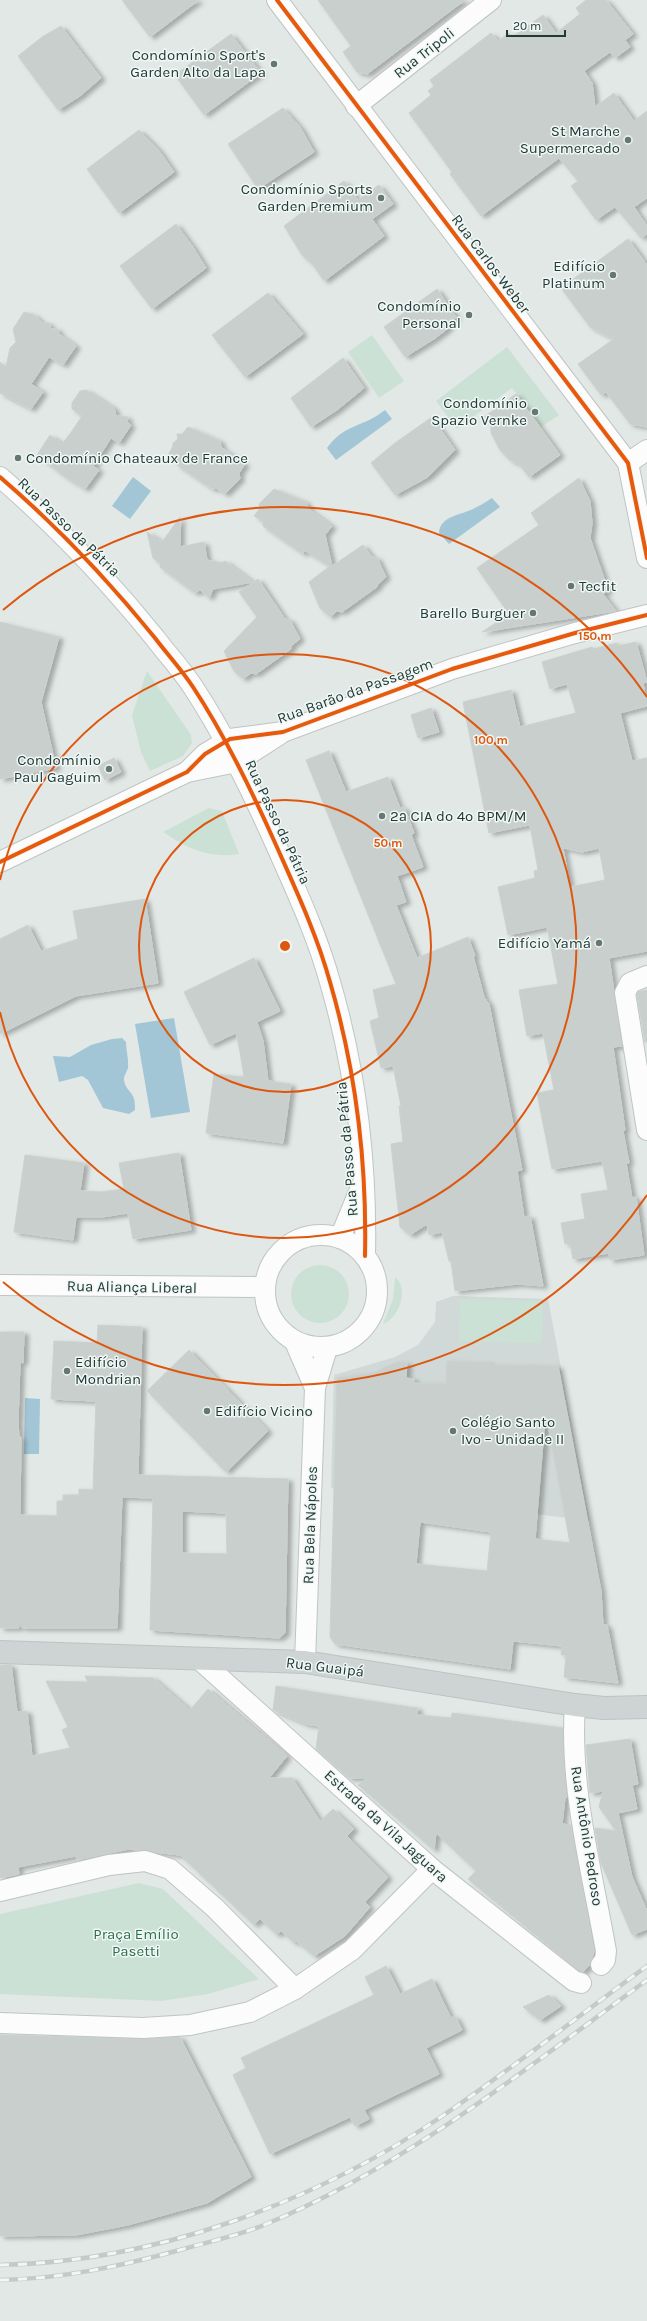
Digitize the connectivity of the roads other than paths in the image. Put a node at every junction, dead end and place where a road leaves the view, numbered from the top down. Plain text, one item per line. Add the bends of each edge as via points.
1 (277, 0) edge
2 (491, 0) edge
3 (356, 106) junction
4 (647, 450) edge
5 (628, 463) junction
6 (0, 478) edge
7 (647, 558) edge
8 (647, 615) edge
9 (283, 732) junction
10 (225, 742) junction
11 (237, 762) junction
12 (186, 772) junction
13 (0, 862) edge
14 (647, 976) edge
15 (647, 1130) edge
16 (364, 1180) junction
17 (340, 1238) junction
18 (365, 1256) junction
19 (0, 1285) edge
20 (264, 1287) junction
21 (295, 1342) junction
22 (327, 1348) junction
23 (315, 1388) junction
24 (0, 1652) edge
25 (199, 1659) junction
26 (306, 1662) junction
27 (575, 1705) junction
28 (647, 1707) edge
29 (432, 1869) junction
30 (0, 1891) edge
31 (601, 1965) dead end
32 (581, 1983) dead end
33 (295, 1989) junction
34 (0, 2023) edge

1 - 3 street, Rua Carlos Weber
2 - 3 street, Rua Tripoli
3 - 5 street, Rua Carlos Weber
4 - 5 street
5 - 7 street, Rua Carlos Weber
6 - 10 street, Rua Passo da Pátria via 27,500 115,588 193,686
8 - 9 street, Rua Barão da Passagem via 452,668
9 - 10 street, Rua Barão da Passagem via 230,739
9 - 11 street, Rua Barão da Passagem
10 - 11 street, Rua Passo da Pátria
10 - 12 street, Rua Barão da Passagem via 205,754
11 - 12 street, Rua Barão da Passagem
11 - 16 street, Rua Passo da Pátria via 301,901 330,981 350,1064 359,1120
12 - 13 street, Rua Barão da Passagem
14 - 15 street via 630,983 625,993
16 - 17 street, Rua Passo da Pátria
16 - 18 street, Rua Passo da Pátria
17 - 18 street via 354,1245
17 - 20 street via 323,1235 306,1237 290,1244 273,1260
18 - 22 street via 374,1272 377,1287 372,1317 350,1340
19 - 20 street, Rua Aliança Liberal
20 - 21 street via 265,1304 271,1320 282,1333
21 - 22 street
21 - 23 street
22 - 23 street
23 - 26 street, Rua Bela Nápoles
24 - 25 main road, Rua Guaipá
25 - 26 main road, Rua Guaipá
25 - 29 street, Estrada da Vila Jaguara
26 - 27 main road, Rua Guaipá
27 - 28 main road, Rua Guaipá via 604,1708
27 - 31 street, Rua Antônio Pedroso via 573,1729 578,1794 606,1951 605,1960
29 - 32 street, Estrada da Vila Jaguara via 574,1981
29 - 33 street via 352,1950
30 - 33 street via 109,1865 145,1861 170,1869 215,1908
33 - 34 street via 250,2012 190,2025 143,2028

